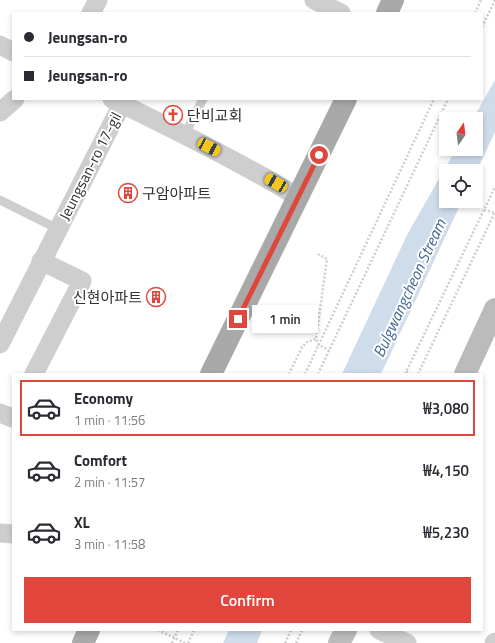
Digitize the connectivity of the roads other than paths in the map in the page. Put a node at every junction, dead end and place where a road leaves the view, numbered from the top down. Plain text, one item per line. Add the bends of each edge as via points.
1 (98, 0) edge
2 (314, 0) edge
3 (393, 0) edge
4 (92, 12) edge
5 (339, 12) edge
6 (387, 12) edge
7 (0, 45) edge
8 (12, 51) edge
9 (14, 100) edge
10 (202, 100) edge
11 (346, 100) edge
12 (117, 102) edge
13 (0, 112) edge
14 (185, 134) junction
15 (298, 196) junction
16 (0, 200) edge
17 (58, 229) junction
18 (41, 261) junction
19 (495, 309) edge
20 (2, 336) edge
21 (490, 336) edge
22 (35, 373) edge
23 (211, 373) edge
24 (466, 373) edge
25 (0, 413) edge
26 (12, 418) edge
27 (0, 533) edge
28 (12, 534) edge
29 (89, 631) edge
30 (346, 631) edge
31 (381, 631) edge
32 (83, 643) edge
33 (340, 643) edge
34 (407, 643) edge

1 - 4 street
2 - 5 street
3 - 6 main road
7 - 8 street
9 - 13 street
10 - 14 lane
11 - 15 main road
12 - 14 street
12 - 17 street, Jeungsan-ro 17-gil
14 - 15 street
15 - 23 main road
16 - 17 lane, Jeungsan-ro 17-gil
17 - 18 street, Jeungsan-ro 17-gil
18 - 20 street, Jeungsan-ro 17-gil
18 - 22 street via 82,281
19 - 21 street
21 - 24 street
25 - 26 street
27 - 28 street
29 - 32 main road
30 - 33 street
31 - 34 street

